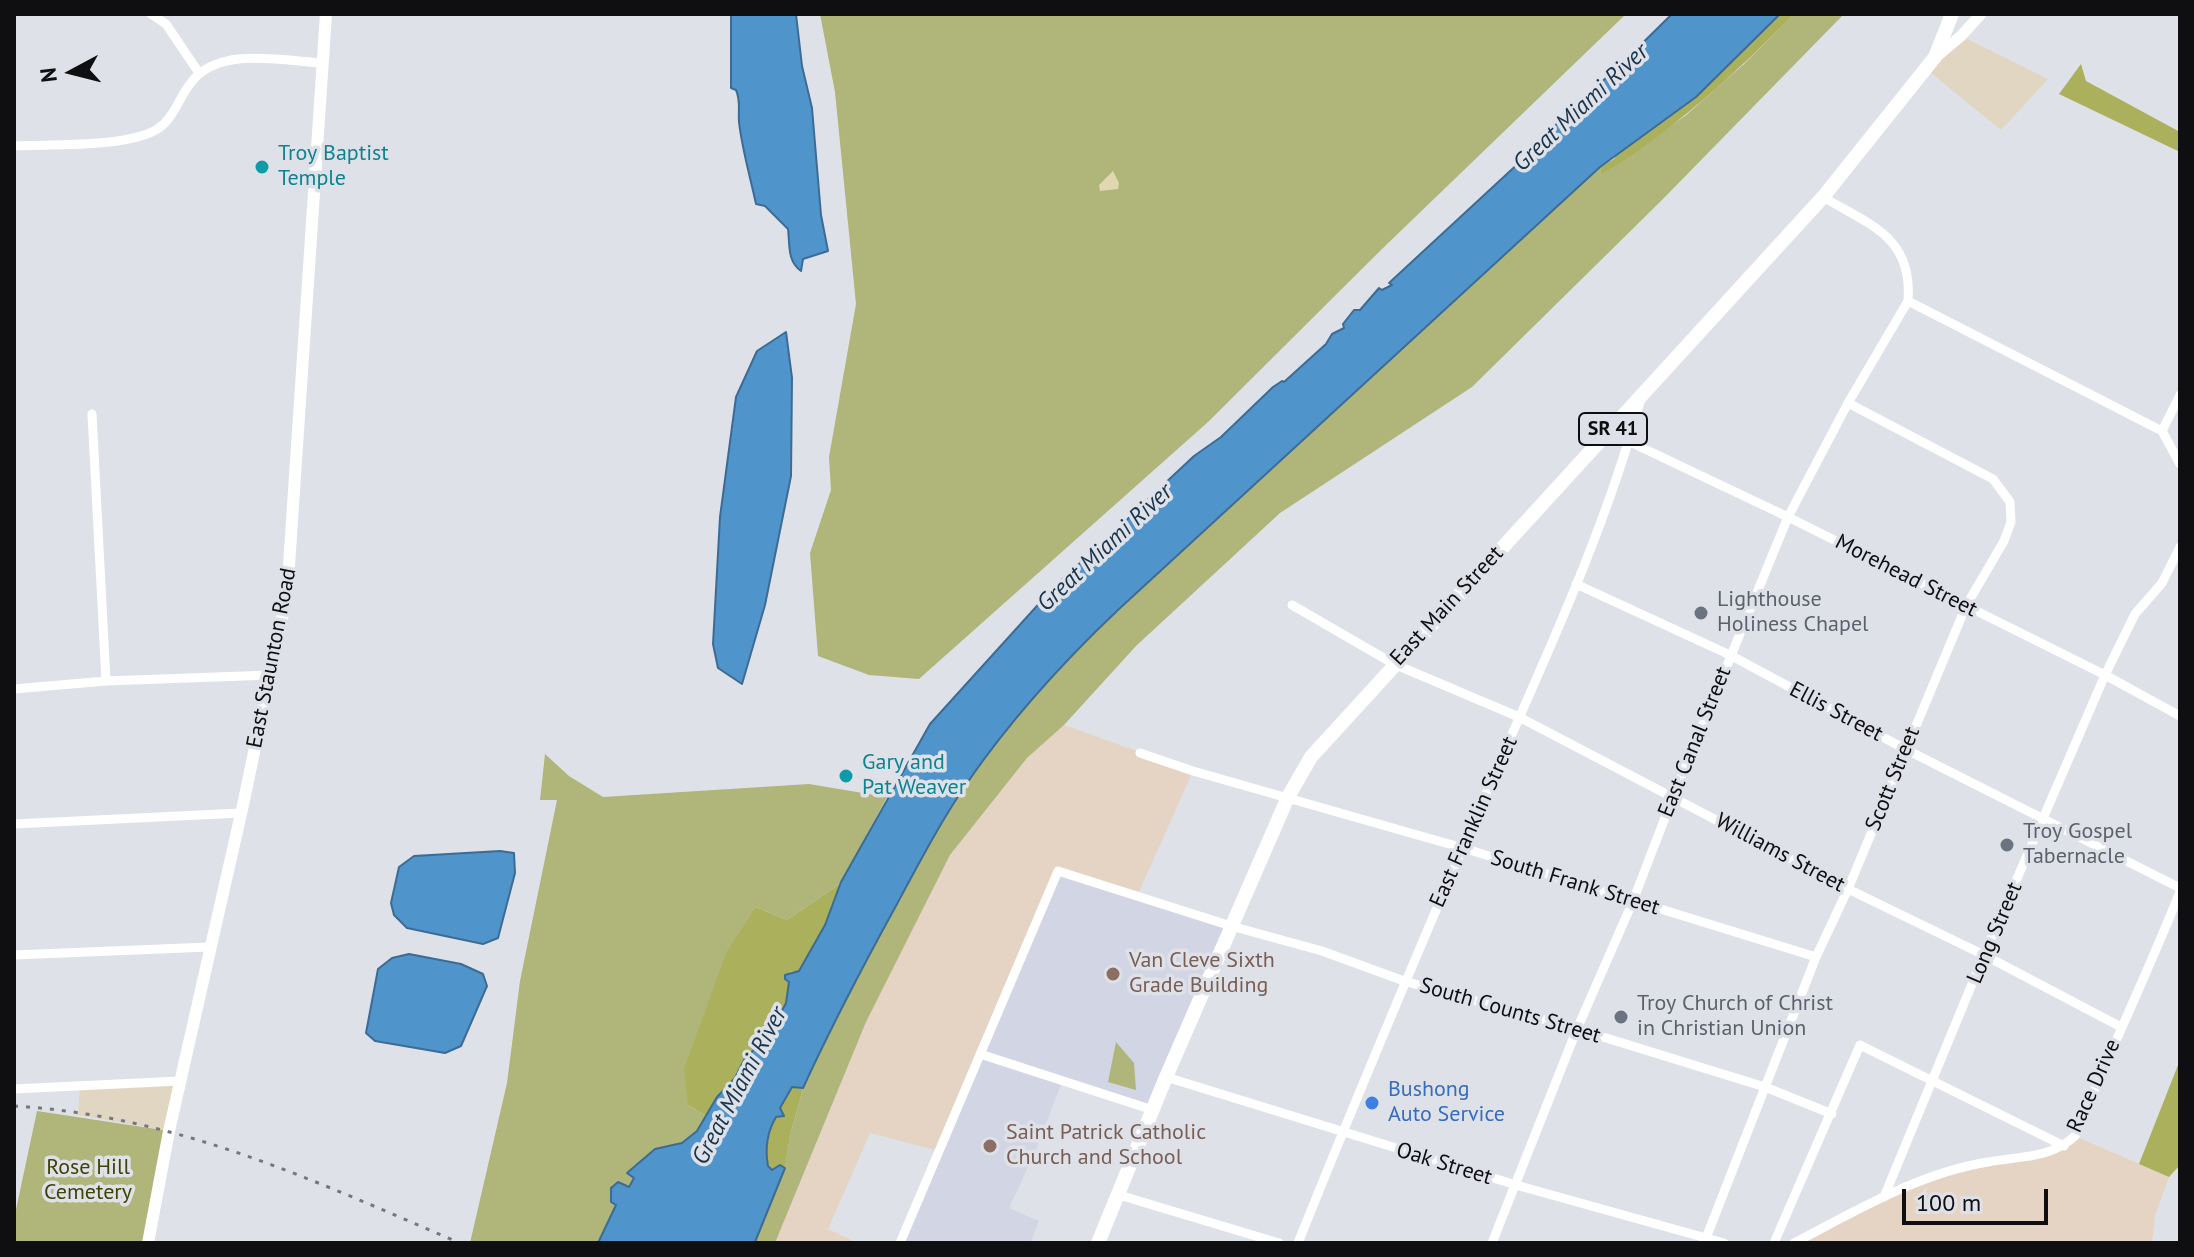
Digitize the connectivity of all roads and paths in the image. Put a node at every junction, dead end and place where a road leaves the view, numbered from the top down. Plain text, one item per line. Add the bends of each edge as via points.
1 (151, 14) edge
2 (326, 14) edge
3 (1952, 14) edge
4 (1981, 14) edge
5 (1935, 57) junction
6 (323, 63) junction
7 (199, 73) junction
8 (14, 146) edge
9 (1823, 197) junction
10 (1908, 301) junction
11 (2180, 395) edge
12 (1641, 398) junction
13 (1848, 403) junction
14 (92, 414) dead end
15 (2162, 431) junction
16 (1630, 442) junction
17 (2180, 464) edge
18 (1788, 517) junction
19 (2180, 547) edge
20 (1576, 584) junction
21 (1292, 605) dead end
22 (1966, 606) junction
23 (1730, 655) junction
24 (1394, 664) junction
25 (271, 675) junction
26 (2105, 675) junction
27 (106, 681) junction
28 (14, 689) edge
29 (2180, 716) edge
30 (1519, 717) junction
31 (1905, 749) junction
32 (1140, 753) dead end
33 (1288, 797) junction
34 (1673, 797) junction
35 (241, 813) junction
36 (2044, 818) junction
37 (14, 824) edge
38 (1463, 848) junction
39 (1848, 889) junction
40 (2180, 890) edge
41 (1633, 901) junction
42 (1231, 926) junction
43 (209, 947) junction
44 (14, 955) edge
45 (1984, 955) junction
46 (1816, 957) junction
47 (1404, 981) junction
48 (2121, 1027) junction
49 (1577, 1029) junction
50 (980, 1054) junction
51 (1166, 1077) junction
52 (180, 1081) junction
53 (1934, 1082) junction
54 (1765, 1087) junction
55 (14, 1089) edge
56 (1153, 1110) junction
57 (1832, 1114) junction
58 (1343, 1133) junction
59 (2064, 1146) junction
60 (1516, 1185) junction
61 (1119, 1195) junction
62 (1884, 1197) junction
63 (1706, 1238) junction
64 (148, 1243) edge
65 (900, 1243) edge
66 (1098, 1243) edge
67 (1279, 1243) edge
68 (1298, 1243) edge
69 (1492, 1243) edge
70 (1724, 1243) edge
71 (1774, 1243) edge
72 (1794, 1243) edge

1 - 7 street via 166,24
2 - 6 main road, East Staunton Road
3 - 5 main road, SR 41
4 - 5 street
5 - 9 main road, East Main Street / SR 41
6 - 7 street via 251,59
6 - 25 main road, East Staunton Road via 290,567
7 - 8 street via 170,117 142,136
9 - 10 street via 1891,239 1907,268
9 - 12 main road, East Main Street / SR 41
10 - 13 street, East Canal Street
10 - 15 street
11 - 15 street
12 - 16 street, East Franklin Street
12 - 24 main road, East Main Street / SR 41
13 - 18 street, East Canal Street
13 - 22 street, Scott Street via 1993,479 2010,502 2011,522 2004,541
14 - 27 street
15 - 17 street
16 - 18 street, Morehead Street
16 - 20 street, East Franklin Street
18 - 22 street, Morehead Street
18 - 23 street, East Canal Street
19 - 26 street, Long Street via 2162,583 2135,614
20 - 23 street, Ellis Street
20 - 30 street, East Franklin Street
21 - 24 street, Williams Street
22 - 26 street, Morehead Street
22 - 31 street, Scott Street
23 - 31 street, Ellis Street
23 - 34 street, East Canal Street
24 - 30 street, Williams Street
24 - 33 main road, East Main Street / SR 41 via 1311,757
25 - 27 street
25 - 35 main road, East Staunton Road
26 - 29 street, Morehead Street
26 - 36 street, Long Street
27 - 28 street
30 - 34 street, Williams Street
30 - 38 street, East Franklin Street
31 - 36 street, Ellis Street
31 - 39 street, Scott Street
32 - 33 street, South Frank Street
33 - 38 street, South Frank Street
33 - 42 main road, East Main Street / SR 41
34 - 39 street, Williams Street
34 - 41 street, East Canal Street
35 - 37 street
35 - 43 main road, East Staunton Road
36 - 40 street, Ellis Street
36 - 45 street, Long Street
38 - 41 street, South Frank Street
38 - 47 street, East Franklin Street
39 - 45 street, Williams Street
39 - 46 street, Scott Street
40 - 48 street, Race Drive
41 - 46 street, South Frank Street
41 - 49 street, East Canal Street
42 - 47 street, South Counts Street
42 - 50 street, South Counts Street via 1058,871
42 - 51 main road, East Main Street / SR 41
43 - 44 street
43 - 52 main road, East Staunton Road
45 - 48 street, Williams Street
45 - 53 street, Long Street
46 - 54 street, Scott Street
47 - 49 street, South Counts Street
47 - 58 street, East Franklin Street
48 - 59 street, Race Drive via 2075,1136
49 - 54 street, South Counts Street
49 - 60 street, East Canal Street
50 - 56 street
50 - 65 street
51 - 56 main road, East Main Street / SR 41
51 - 58 street, Oak Street
52 - 55 street
52 - 64 main road, East Staunton Road
53 - 57 street via 1860,1045
53 - 59 street
53 - 62 street, Long Street
54 - 57 street, South Counts Street
54 - 63 street, Scott Street
56 - 61 main road, East Main Street / SR 41
57 - 71 street
58 - 60 street, Oak Street
58 - 68 street, East Franklin Street
59 - 62 street, Race Drive via 2049,1154 1985,1162 1928,1177
60 - 63 street, Oak Street
60 - 69 street, East Canal Street
61 - 66 main road, East Main Street / SR 41
61 - 67 street
62 - 72 street, Race Drive
63 - 70 street, Oak Street

